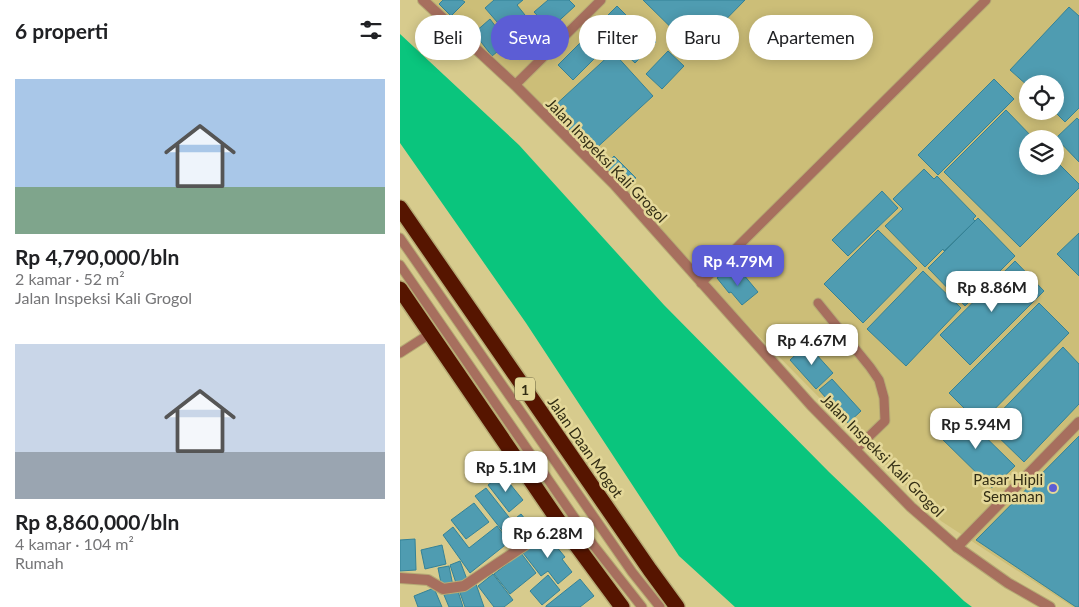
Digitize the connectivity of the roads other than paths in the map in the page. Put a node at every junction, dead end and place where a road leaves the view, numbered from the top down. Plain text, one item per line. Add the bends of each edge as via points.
1 (423, 0) edge
2 (601, 0) edge
3 (986, 0) edge
4 (515, 86) junction
5 (400, 208) edge
6 (400, 238) edge
7 (400, 265) edge
8 (701, 283) junction
9 (400, 289) edge
10 (818, 303) dead end
11 (431, 334) junction
12 (400, 353) edge
13 (1079, 422) edge
14 (855, 450) junction
15 (560, 523) junction
16 (958, 547) junction
17 (400, 578) edge
18 (622, 607) edge
19 (642, 607) edge
20 (660, 607) edge
21 (677, 607) edge
22 (1050, 607) edge

1 - 4 street, Jalan Inspeksi Kali Grogol
2 - 4 lane
3 - 8 lane
4 - 8 street, Jalan Inspeksi Kali Grogol via 614,184
5 - 21 highway, Jalan Daan Mogot / 1
6 - 20 lane via 632,572
7 - 19 lane via 594,546
8 - 14 street, Jalan Inspeksi Kali Grogol
9 - 11 highway
10 - 14 lane via 870,367 879,380 884,398 885,421
11 - 12 lane
11 - 15 highway
13 - 16 street
14 - 16 street, Jalan Inspeksi Kali Grogol via 911,507
15 - 17 street via 464,586 443,589 428,580
15 - 18 highway
16 - 22 street, Jalan Inspeksi Kali Grogol via 1008,583

